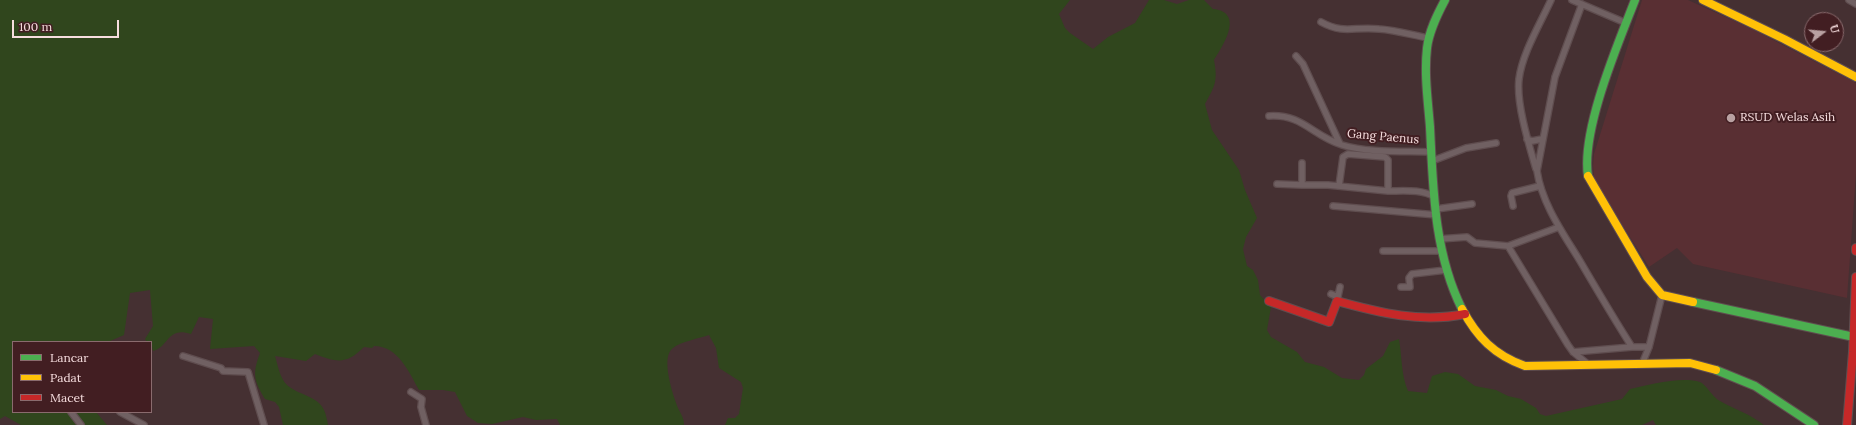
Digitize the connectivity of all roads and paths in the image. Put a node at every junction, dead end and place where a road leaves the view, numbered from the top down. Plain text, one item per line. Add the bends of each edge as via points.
1 (1444, 0) edge
2 (1551, 0) edge
3 (1572, 0) edge
4 (1635, 0) edge
5 (1703, 0) edge
6 (1849, 0) edge
7 (1582, 4) junction
8 (1856, 4) edge
9 (1321, 22) dead end
10 (1626, 23) junction
11 (1428, 38) junction
12 (1296, 56) dead end
13 (1856, 76) edge
14 (1269, 116) dead end
15 (1527, 139) junction
16 (1542, 139) junction
17 (1496, 143) dead end
18 (1340, 144) junction
19 (1432, 156) junction
20 (1302, 163) dead end
21 (1537, 171) junction
22 (1277, 184) dead end
23 (1302, 185) junction
24 (1339, 186) junction
25 (1540, 186) junction
26 (1388, 191) junction
27 (1435, 197) junction
28 (1472, 204) dead end
29 (1333, 206) dead end
30 (1513, 206) dead end
31 (1436, 212) junction
32 (1559, 227) junction
33 (1439, 239) junction
34 (1508, 246) junction
35 (1856, 248) edge
36 (1383, 251) dead end
37 (1442, 251) junction
38 (1856, 251) edge
39 (1446, 270) junction
40 (1856, 277) edge
41 (1340, 287) dead end
42 (1401, 288) dead end
43 (1331, 294) dead end
44 (1662, 295) junction
45 (1337, 299) junction
46 (1269, 301) dead end
47 (1465, 314) junction
48 (1854, 337) junction
49 (1632, 347) junction
50 (1648, 347) junction
51 (1573, 352) junction
52 (1855, 352) edge
53 (184, 356) dead end
54 (1589, 364) junction
55 (1642, 364) junction
56 (410, 392) dead end
57 (73, 413) edge
58 (122, 413) edge
59 (81, 425) edge
60 (144, 425) edge
61 (264, 425) edge
62 (426, 425) edge
63 (1814, 425) edge
64 (1847, 425) edge

1 - 11 main road
2 - 15 street via 1525,58 1519,78 1518,88
3 - 7 street
4 - 10 main road
5 - 13 main road via 1784,38
6 - 8 street
7 - 10 street
7 - 16 street via 1555,76
9 - 11 street via 1337,30 1380,29
10 - 44 main road via 1594,120 1587,162 1588,175 1647,277
11 - 19 main road via 1426,61
12 - 18 street via 1303,64
14 - 18 street, Gang Paenus via 1292,117 1318,134
15 - 16 street
15 - 21 street
16 - 21 street
17 - 19 street
18 - 19 street, Gang Paenus
19 - 27 main road
20 - 23 street
21 - 25 street
22 - 23 street
23 - 24 street
24 - 26 street
24 - 26 street via 1343,157 1348,154 1384,157 1388,160
25 - 30 street via 1512,193
25 - 32 street
26 - 27 street via 1427,192
27 - 31 main road
28 - 31 street
29 - 31 street
31 - 33 main road
32 - 34 street
32 - 49 street
33 - 34 street via 1467,237 1475,243
33 - 37 main road
34 - 51 street
35 - 38 main road
36 - 37 street
37 - 39 main road
39 - 42 street via 1412,274 1409,278 1410,287
39 - 47 main road
40 - 48 main road
41 - 45 street
43 - 45 street
44 - 48 main road
44 - 50 street
45 - 46 main road via 1329,322
45 - 47 main road via 1422,319 1444,319
47 - 54 main road via 1484,342 1515,364
48 - 52 main road
49 - 50 street
49 - 51 street
50 - 55 street
51 - 54 street
52 - 64 main road
53 - 61 street via 221,368 223,371 248,372
54 - 55 main road
55 - 63 main road via 1690,363 1730,373 1771,395
56 - 62 street via 422,399 421,407
57 - 59 street
58 - 60 street

